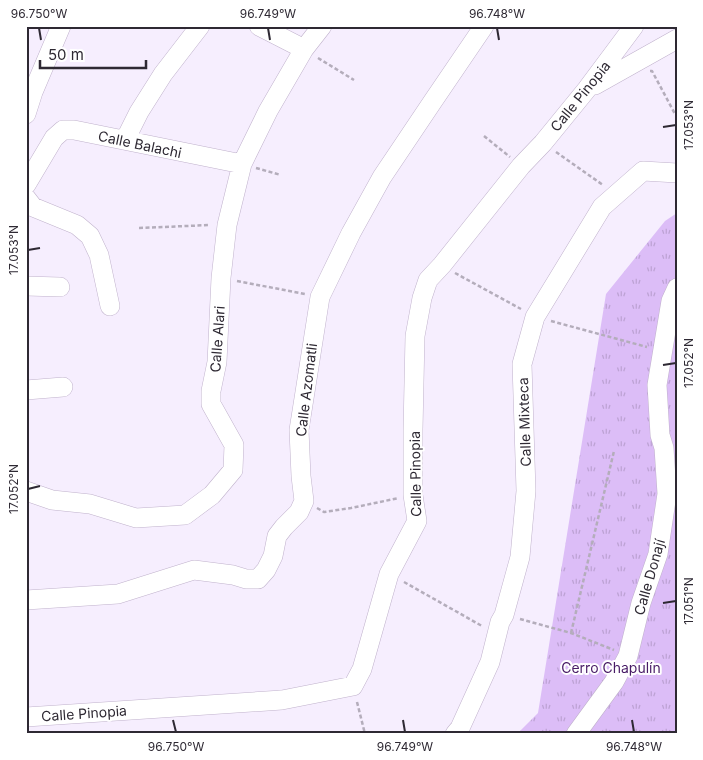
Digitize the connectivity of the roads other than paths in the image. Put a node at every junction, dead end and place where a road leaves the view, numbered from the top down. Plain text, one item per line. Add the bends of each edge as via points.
1 (60, 26) edge
2 (200, 26) edge
3 (259, 26) edge
4 (322, 26) edge
5 (484, 26) edge
6 (634, 26) edge
7 (677, 39) edge
8 (304, 49) junction
9 (617, 50) junction
10 (630, 65) junction
11 (587, 89) junction
12 (26, 114) edge
13 (125, 140) junction
14 (242, 164) junction
15 (677, 173) edge
16 (26, 185) edge
17 (26, 198) edge
18 (26, 286) edge
19 (60, 287) dead end
20 (677, 288) edge
21 (110, 306) dead end
22 (63, 386) dead end
23 (26, 390) edge
24 (669, 437) edge
25 (26, 491) edge
26 (26, 600) edge
27 (26, 717) edge
28 (455, 734) edge
29 (576, 734) edge

1 - 12 street
2 - 13 street via 163,74 138,112
3 - 8 street
4 - 8 street, Calle Alari
5 - 26 street, Calle Azomatli via 382,177 320,297 299,430 304,501 299,512 277,536 266,570 258,579 194,570 118,594
6 - 9 street, Calle Pinopia
7 - 10 street
8 - 14 street, Calle Alari
9 - 10 street
9 - 11 street, Calle Pinopia
10 - 11 street
11 - 27 street, Calle Pinopia via 428,280 415,336 413,430 417,521 390,574 362,669 353,686 282,700
13 - 14 street, Calle Balachi
13 - 16 street, Calle Balachi via 63,130 54,138
14 - 25 street, Calle Alari via 227,225 221,278 218,362 210,404 234,444 233,470 212,495 185,515 136,518 90,504 52,500
15 - 28 street, Calle Mixteca via 643,171 602,207 535,317 522,364 526,491 520,557 490,662
17 - 21 street via 33,207 77,225 90,236 99,255
18 - 19 street
20 - 24 street, Calle Donají via 670,301 657,385
22 - 23 street
24 - 29 street, Calle Donají via 664,448 668,494 658,554 628,656 614,682

